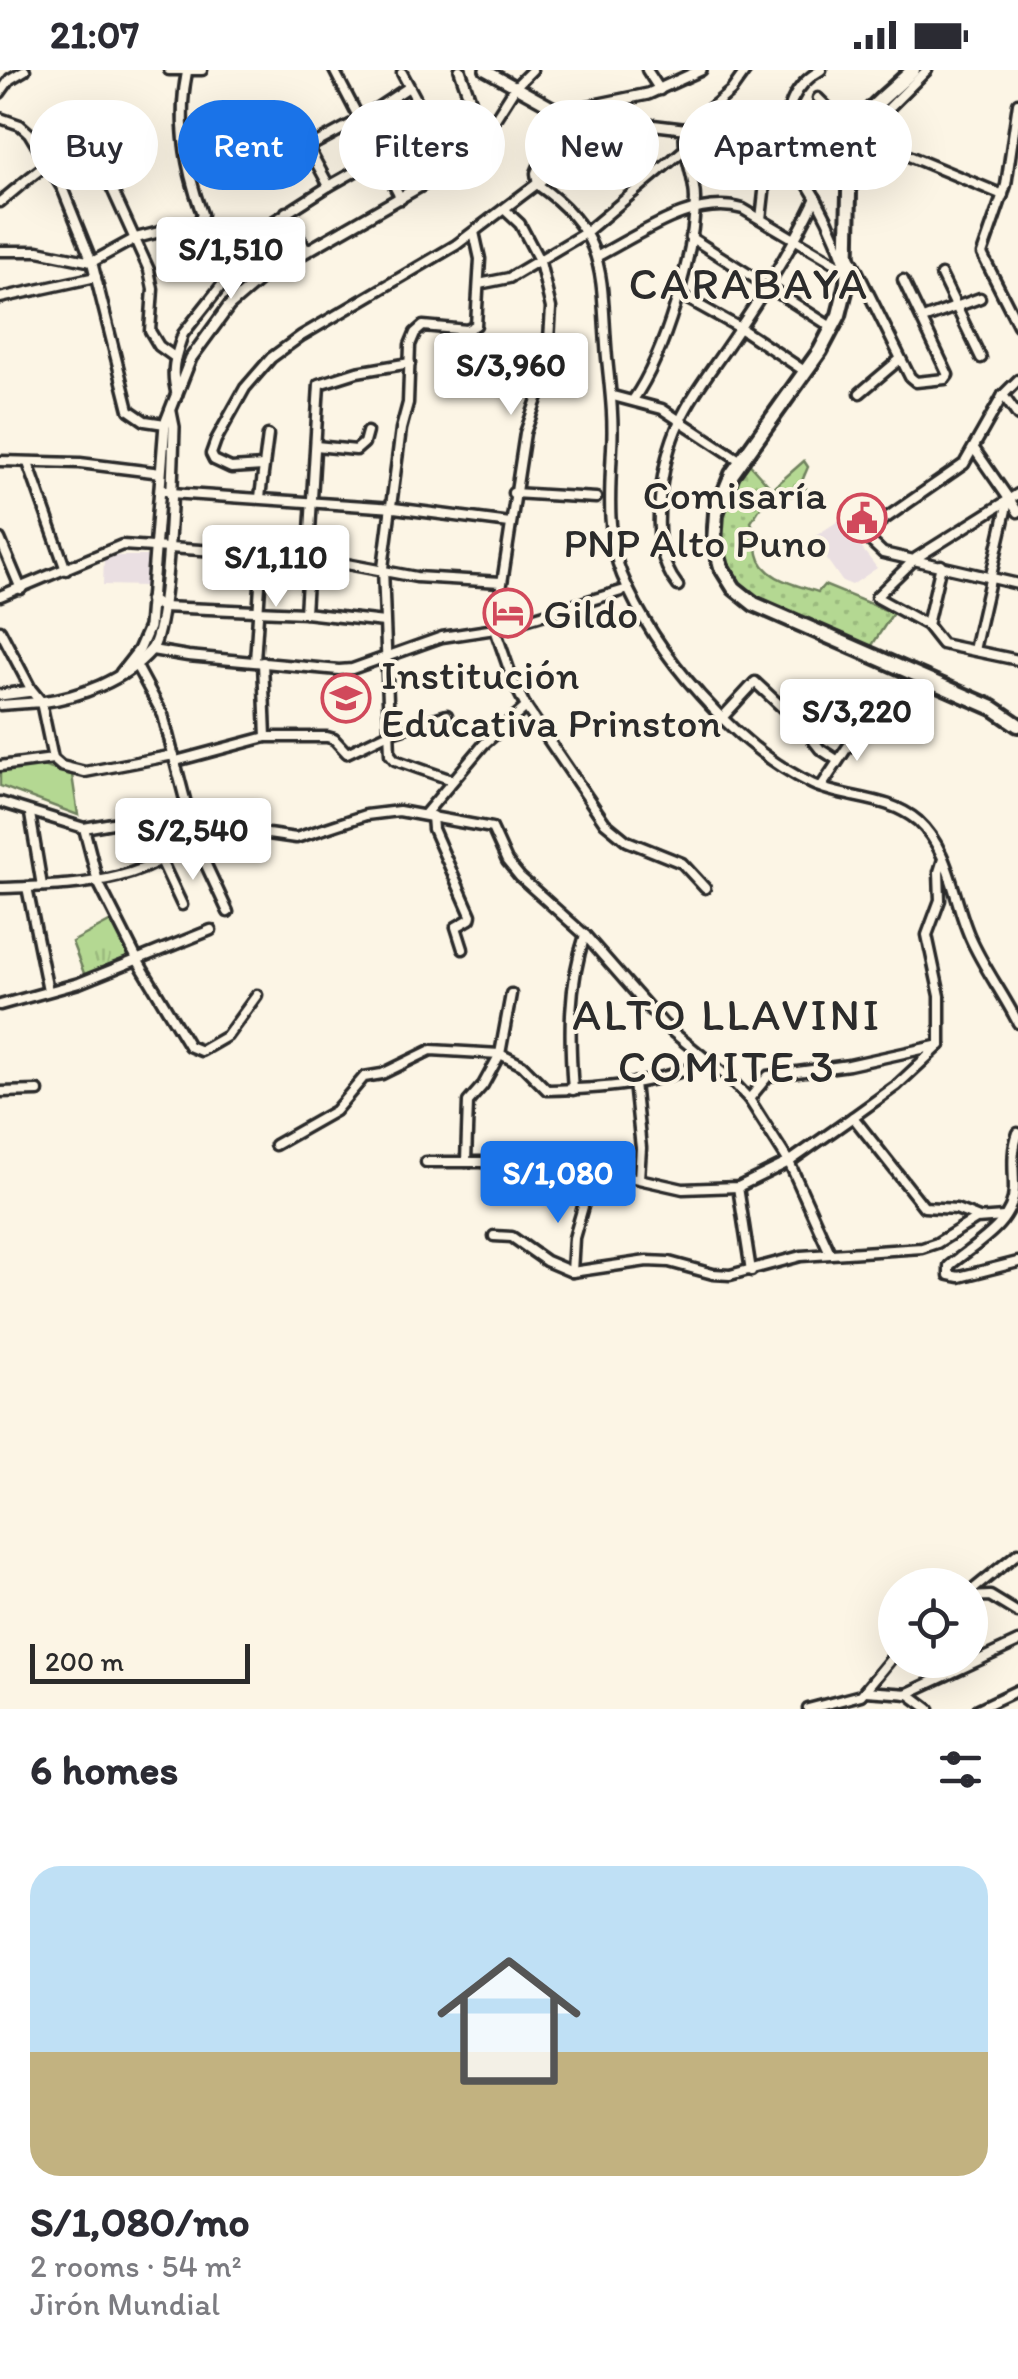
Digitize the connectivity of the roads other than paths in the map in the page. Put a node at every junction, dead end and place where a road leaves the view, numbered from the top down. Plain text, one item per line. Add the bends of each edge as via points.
1 (26, 70) edge
2 (169, 70) edge
3 (202, 70) edge
4 (334, 70) edge
5 (460, 70) edge
6 (486, 70) edge
7 (532, 70) edge
8 (647, 70) edge
9 (701, 70) edge
10 (746, 70) edge
11 (821, 70) edge
12 (913, 70) edge
13 (927, 70) edge
14 (187, 72) edge
15 (402, 72) dead end
16 (516, 86) junction
17 (410, 87) junction
18 (660, 90) junction
19 (0, 93) edge
20 (183, 100) edge
21 (349, 100) edge
22 (390, 100) edge
23 (417, 100) edge
24 (470, 100) edge
25 (540, 100) edge
26 (625, 100) edge
27 (721, 100) edge
28 (792, 100) edge
29 (882, 100) edge
30 (896, 100) edge
31 (505, 103) edge
32 (1018, 104) edge
33 (0, 118) edge
34 (30, 133) edge
35 (679, 155) edge
36 (912, 157) edge
37 (319, 167) edge
38 (30, 176) edge
39 (339, 180) edge
40 (329, 186) junction
41 (63, 190) edge
42 (113, 190) edge
43 (196, 190) edge
44 (396, 190) edge
45 (416, 190) edge
46 (531, 190) edge
47 (544, 190) edge
48 (694, 190) edge
49 (764, 190) edge
50 (811, 190) edge
51 (849, 190) edge
52 (1003, 195) junction
53 (816, 198) junction
54 (401, 199) junction
55 (0, 202) edge
56 (694, 208) junction
57 (504, 209) junction
58 (286, 212) junction
59 (760, 219) junction
60 (474, 232) junction
61 (585, 233) junction
62 (136, 238) junction
63 (690, 238) junction
64 (796, 238) junction
65 (846, 248) junction
66 (306, 250) junction
67 (0, 251) edge
68 (598, 256) junction
69 (92, 262) junction
70 (540, 262) junction
71 (847, 270) junction
72 (941, 275) dead end
73 (96, 278) junction
74 (903, 280) dead end
75 (479, 284) junction
76 (768, 286) junction
77 (677, 293) junction
78 (0, 298) edge
79 (980, 298) dead end
80 (957, 306) junction
81 (923, 320) junction
82 (1018, 324) edge
83 (740, 328) junction
84 (833, 328) junction
85 (174, 356) junction
86 (980, 358) dead end
87 (898, 360) junction
88 (410, 363) junction
89 (806, 372) junction
90 (1018, 380) edge
91 (860, 392) dead end
92 (1003, 394) junction
93 (176, 395) junction
94 (614, 396) junction
95 (633, 400) junction
96 (171, 410) junction
97 (1018, 416) edge
98 (679, 418) junction
99 (165, 424) junction
100 (367, 432) dead end
101 (268, 435) dead end
102 (316, 446) junction
103 (975, 450) junction
104 (741, 460) junction
105 (0, 461) edge
106 (28, 463) junction
107 (262, 466) junction
108 (161, 474) junction
109 (160, 488) junction
110 (514, 492) junction
111 (171, 493) junction
112 (260, 497) junction
113 (596, 498) dead end
114 (1012, 498) edge
115 (312, 502) junction
116 (394, 508) junction
117 (1018, 512) edge
118 (510, 523) junction
119 (0, 539) edge
120 (156, 547) junction
121 (168, 549) junction
122 (262, 556) junction
123 (309, 557) junction
124 (916, 558) junction
125 (941, 565) junction
126 (384, 568) junction
127 (66, 570) junction
128 (989, 578) junction
129 (501, 582) junction
130 (1018, 584) edge
131 (678, 586) dead end
132 (21, 589) junction
133 (628, 590) junction
134 (0, 596) edge
135 (150, 600) junction
136 (162, 607) junction
137 (257, 610) junction
138 (305, 613) junction
139 (384, 622) junction
140 (926, 625) junction
141 (494, 629) junction
142 (0, 630) edge
143 (152, 650) junction
144 (974, 650) junction
145 (386, 655) junction
146 (1018, 660) edge
147 (259, 661) junction
148 (135, 663) junction
149 (121, 672) junction
150 (32, 691) junction
151 (0, 695) edge
152 (40, 702) junction
153 (0, 705) edge
154 (526, 707) junction
155 (448, 715) dead end
156 (721, 719) junction
157 (864, 722) dead end
158 (1018, 725) edge
159 (391, 732) junction
160 (266, 737) junction
161 (52, 758) junction
162 (175, 758) junction
163 (837, 760) junction
164 (0, 766) edge
165 (452, 780) junction
166 (821, 788) junction
167 (0, 802) edge
168 (186, 810) junction
169 (30, 814) junction
170 (429, 815) junction
171 (204, 824) junction
172 (84, 828) junction
173 (193, 837) junction
174 (160, 858) junction
175 (943, 858) junction
176 (98, 882) junction
177 (42, 886) junction
178 (27, 887) junction
179 (0, 888) edge
180 (705, 888) dead end
181 (182, 905) dead end
182 (228, 912) dead end
183 (212, 930) dead end
184 (585, 936) junction
185 (462, 949) dead end
186 (138, 961) junction
187 (48, 992) junction
188 (257, 994) dead end
189 (511, 994) dead end
190 (0, 1005) edge
191 (1018, 1022) edge
192 (940, 1045) junction
193 (500, 1054) junction
194 (706, 1061) junction
195 (634, 1083) junction
196 (38, 1090) dead end
197 (573, 1090) junction
198 (0, 1092) edge
199 (748, 1100) junction
200 (853, 1117) junction
201 (1018, 1133) edge
202 (275, 1145) dead end
203 (426, 1162) dead end
204 (466, 1162) junction
205 (789, 1162) junction
206 (639, 1178) junction
207 (583, 1180) junction
208 (738, 1187) junction
209 (1004, 1217) junction
210 (979, 1218) junction
211 (494, 1236) dead end
212 (830, 1254) junction
213 (1018, 1262) edge
214 (751, 1271) junction
215 (572, 1272) junction
216 (1018, 1553) edge
217 (988, 1579) edge
218 (988, 1596) edge
219 (1018, 1613) edge
220 (1018, 1642) edge
221 (878, 1676) edge
222 (1018, 1690) edge
223 (865, 1692) junction
224 (906, 1694) junction
225 (808, 1709) edge
226 (930, 1709) edge
227 (978, 1709) edge

1 - 19 street
2 - 14 street
3 - 14 street
4 - 21 street
5 - 24 street
6 - 16 street
7 - 16 street
8 - 18 street
9 - 18 street
10 - 27 street
11 - 28 street via 802,82
12 - 29 highway
13 - 30 street
14 - 20 street
15 - 17 street
16 - 25 street
16 - 31 street
17 - 22 street
17 - 23 street
18 - 26 street
32 - 52 street
33 - 34 street
35 - 61 street
36 - 52 street
37 - 40 street
38 - 55 street
39 - 40 street
40 - 58 street
41 - 69 street
42 - 62 street
43 - 62 street via 199,222
44 - 54 street
45 - 54 street
46 - 57 street
47 - 61 street
48 - 56 street
49 - 59 street
50 - 53 street
51 - 65 highway
52 - 82 street via 982,258
53 - 64 street
53 - 71 street
54 - 66 street
56 - 59 street via 736,207
56 - 63 street
56 - 68 street
57 - 60 street
57 - 70 street
58 - 66 street
58 - 85 street via 188,325
59 - 64 street
60 - 75 street
60 - 107 street via 301,336 258,372 211,454 224,466
61 - 68 street
61 - 70 street
62 - 69 street
62 - 85 street via 152,288 150,331
63 - 76 street
63 - 77 street
64 - 71 street
64 - 76 street
65 - 71 highway
65 - 87 street
66 - 93 street via 229,306 190,358
67 - 69 street
68 - 94 street
69 - 73 street
70 - 75 street
70 - 110 street via 551,308 547,371
71 - 84 highway
72 - 80 street
73 - 78 street
73 - 99 street via 129,410
74 - 81 street
75 - 88 street via 474,328 423,326 412,339
76 - 83 street
76 - 84 street
77 - 83 street
77 - 95 street via 648,378
79 - 80 street
80 - 81 street
80 - 86 street
81 - 87 street via 948,377 916,382
83 - 89 street
83 - 98 street
84 - 89 highway
85 - 93 street
87 - 91 street
88 - 102 street via 319,384
88 - 116 street
89 - 104 highway
90 - 92 street
92 - 97 street
92 - 103 street
93 - 96 street
94 - 95 street
94 - 133 street via 613,544
95 - 98 street
96 - 99 street
96 - 111 street
98 - 104 street
98 - 131 street via 662,470 656,525 664,564
99 - 108 street
100 - 102 street via 356,450
101 - 107 street
102 - 115 street
103 - 114 street
103 - 124 street via 961,467 863,534 879,552
104 - 158 highway via 722,493 714,542 721,567 742,596
105 - 106 street
106 - 108 street
106 - 127 street
107 - 112 street
108 - 109 street
109 - 111 street
109 - 120 street
110 - 113 street
110 - 118 street
111 - 112 street
111 - 121 street
112 - 115 street
114 - 117 street
114 - 124 street
114 - 128 street
115 - 116 street
115 - 123 street
116 - 118 street
116 - 126 street
118 - 129 street
119 - 132 street
120 - 121 street
120 - 127 street via 122,546
120 - 135 street
121 - 122 street
121 - 136 street
122 - 123 street
122 - 137 street
123 - 126 street
123 - 138 street
124 - 125 street
124 - 140 street via 876,597
125 - 128 street
125 - 140 street
126 - 129 street via 416,577
126 - 139 street
127 - 132 street
128 - 130 street
128 - 144 street
129 - 141 street
132 - 134 street
133 - 141 street
133 - 156 street
135 - 136 street
135 - 149 street via 146,636
136 - 137 street
136 - 143 street
137 - 138 street
137 - 147 street
138 - 139 street
139 - 145 street
140 - 144 street via 942,644
141 - 145 street
141 - 154 street
142 - 150 street
143 - 147 street
143 - 148 street
144 - 146 street
145 - 147 street via 339,670
145 - 159 street
147 - 160 street
148 - 149 street
148 - 162 street via 163,715
149 - 152 street via 75,697
150 - 151 street
150 - 152 street
152 - 153 street
152 - 161 street
154 - 165 street
154 - 180 street via 606,823 627,841 682,862
155 - 159 street
156 - 163 street via 755,682
156 - 166 street
157 - 163 street
159 - 160 street via 347,753 327,737
159 - 165 street via 395,760
160 - 162 street
161 - 162 street via 80,772
161 - 164 street
162 - 168 street
163 - 166 street
165 - 170 street
166 - 175 street via 910,816
167 - 169 street
168 - 171 street via 191,823
168 - 172 street
169 - 172 street
169 - 177 street
170 - 171 street via 386,811 296,838
170 - 184 street via 494,830 520,877
170 - 185 street via 471,915 456,927
171 - 173 street
172 - 176 street
173 - 174 street
173 - 182 street
174 - 176 street via 128,876
174 - 181 street
175 - 191 street via 970,938
175 - 192 street via 940,900 927,934 940,996
176 - 177 street
176 - 186 street
177 - 178 street
178 - 179 street
178 - 187 street
183 - 186 street
184 - 194 street via 652,1013
184 - 197 street via 572,995
186 - 187 street
186 - 188 street via 178,1033 196,1051 227,1036
187 - 190 street
189 - 193 street
192 - 199 street via 768,1076
192 - 200 street
193 - 197 street via 522,1065 544,1089
193 - 202 street via 421,1053 360,1080 336,1111
193 - 204 street via 468,1102
194 - 195 street
194 - 199 street
195 - 197 street
195 - 206 street
196 - 198 street
199 - 205 street
200 - 205 street
200 - 210 street via 924,1207 956,1208
201 - 209 street via 1014,1197
203 - 204 street
204 - 207 street
205 - 208 street
205 - 212 street
206 - 207 street
206 - 208 street via 683,1190
207 - 215 street
208 - 214 street
209 - 210 street
209 - 213 street via 953,1262 949,1274
210 - 212 street via 922,1248
211 - 215 street via 512,1237
212 - 214 street
214 - 215 street via 713,1274 647,1261
216 - 217 street
218 - 219 street
220 - 224 street
221 - 223 street
222 - 227 street
223 - 224 street
223 - 225 street
224 - 226 street

